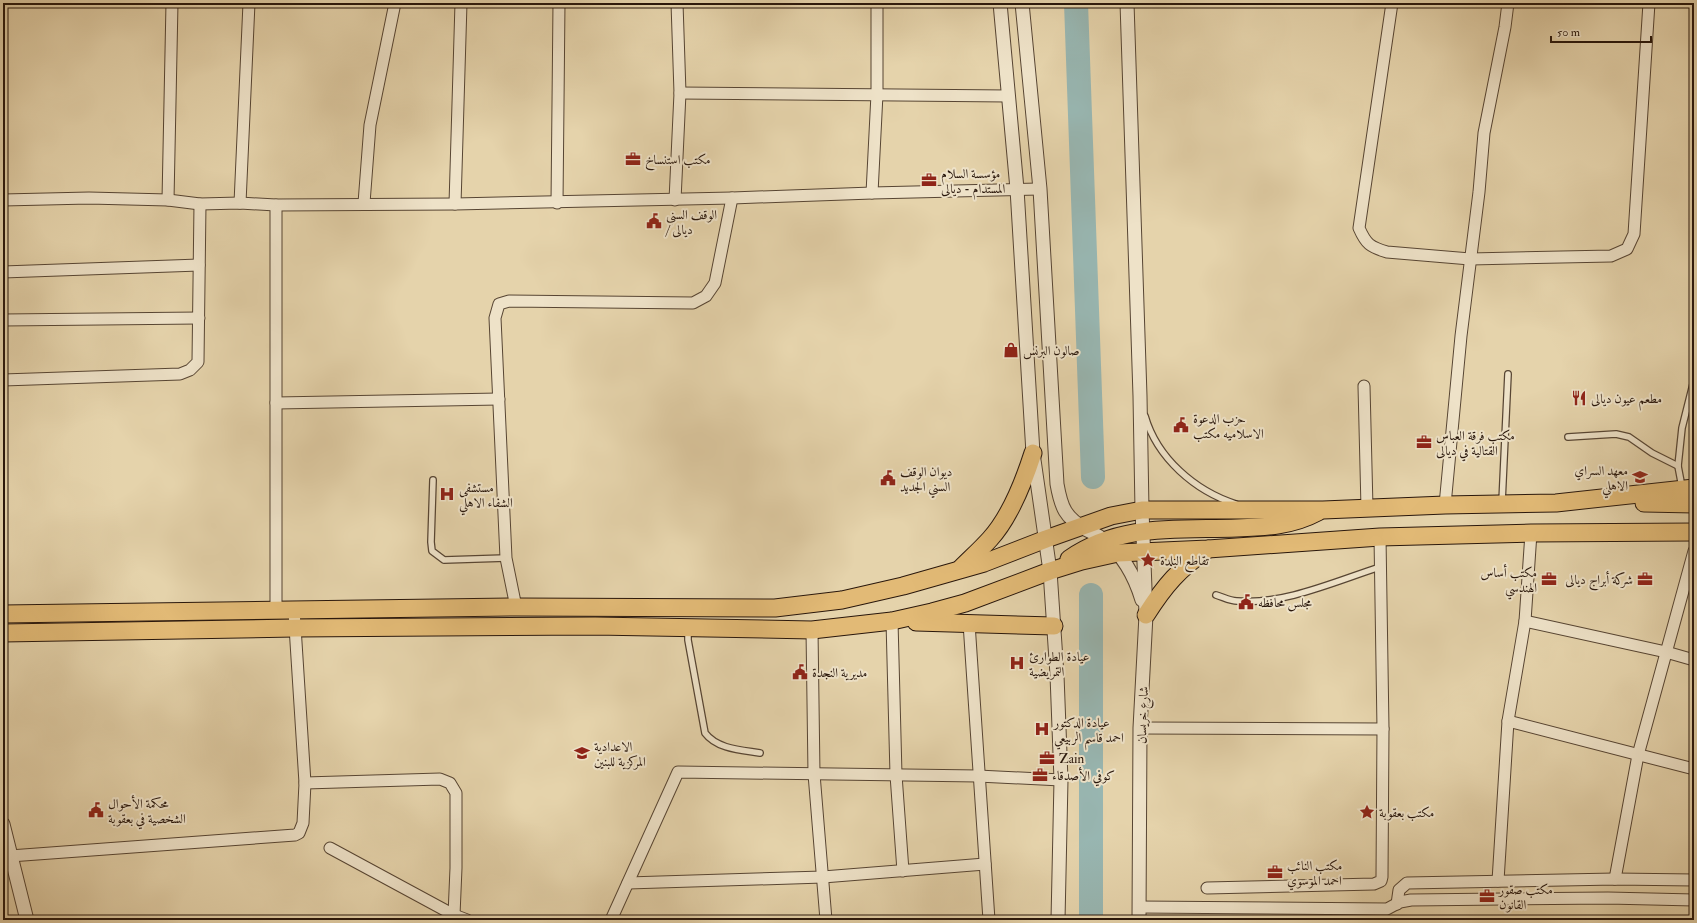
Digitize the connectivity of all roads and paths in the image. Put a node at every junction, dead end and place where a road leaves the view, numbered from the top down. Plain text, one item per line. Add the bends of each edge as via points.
1 (172, 3) edge
2 (249, 3) edge
3 (395, 3) edge
4 (461, 3) edge
5 (559, 3) edge
6 (677, 3) edge
7 (877, 3) edge
8 (1000, 3) edge
9 (1022, 3) edge
10 (1126, 3) edge
11 (1392, 3) edge
12 (1508, 3) edge
13 (1649, 3) edge
14 (680, 93) junction
15 (877, 94) junction
16 (1008, 96) junction
17 (1017, 189) junction
18 (1040, 189) junction
19 (872, 193) junction
20 (732, 198) junction
21 (3, 200) edge
22 (168, 200) junction
23 (675, 200) junction
24 (240, 203) junction
25 (364, 203) junction
26 (556, 203) junction
27 (200, 204) junction
28 (455, 204) junction
29 (276, 205) junction
30 (1470, 259) junction
31 (199, 265) junction
32 (3, 272) edge
33 (198, 318) junction
34 (3, 320) edge
35 (1508, 374) dead end
36 (3, 380) edge
37 (1694, 380) edge
38 (1364, 386) dead end
39 (1140, 396) junction
40 (499, 399) junction
41 (276, 403) junction
42 (1568, 437) dead end
43 (1033, 453) junction
44 (1678, 466) junction
45 (433, 480) dead end
46 (1690, 495) edge
47 (1502, 504) junction
48 (1445, 505) junction
49 (1367, 508) junction
50 (1252, 509) junction
51 (1142, 510) junction
52 (1323, 510) junction
53 (1082, 527) junction
54 (1143, 531) junction
55 (1694, 532) edge
56 (1530, 533) junction
57 (1380, 537) junction
58 (1046, 539) junction
59 (1104, 539) junction
60 (1208, 549) junction
61 (1694, 551) edge
62 (1144, 552) junction
63 (1118, 553) junction
64 (506, 558) junction
65 (1380, 568) junction
66 (957, 571) junction
67 (1050, 571) junction
68 (1216, 595) dead end
69 (516, 607) junction
70 (276, 611) junction
71 (294, 611) junction
72 (3, 614) edge
73 (1146, 615) junction
74 (892, 621) junction
75 (1525, 621) junction
76 (969, 624) junction
77 (1054, 626) junction
78 (294, 628) junction
79 (688, 628) junction
80 (812, 630) junction
81 (3, 633) edge
82 (1666, 652) junction
83 (1694, 660) edge
84 (1508, 722) junction
85 (1140, 728) junction
86 (1383, 730) junction
87 (760, 752) dead end
88 (1638, 755) junction
89 (1694, 769) edge
90 (814, 774) junction
91 (896, 776) junction
92 (978, 776) junction
93 (1061, 780) junction
94 (305, 783) junction
95 (3, 824) edge
96 (330, 848) dead end
97 (10, 856) junction
98 (985, 864) junction
99 (903, 871) junction
100 (823, 877) junction
101 (1615, 878) junction
102 (1694, 880) edge
103 (1498, 881) junction
104 (628, 883) junction
105 (1207, 888) dead end
106 (1694, 900) edge
107 (1397, 904) junction
108 (1139, 914) edge
109 (454, 915) junction
110 (27, 920) edge
111 (466, 920) edge
112 (611, 920) edge
113 (826, 920) edge
114 (989, 920) edge
115 (1058, 920) edge

1 - 22 street
2 - 24 street
3 - 25 street via 370,125
4 - 28 street
5 - 26 street
6 - 14 street
7 - 15 street
8 - 16 street
9 - 18 street
10 - 39 street, شارع خريسان
11 - 30 street via 1359,228 1365,242 1375,249
12 - 30 street via 1484,133
13 - 30 street via 1634,234 1627,249 1611,256
14 - 15 street
14 - 23 street
15 - 16 street
15 - 19 street
16 - 17 street
17 - 18 street
17 - 19 street
17 - 43 street
18 - 53 street via 1057,484 1064,510
19 - 20 street
20 - 23 street
20 - 40 street via 715,283 706,296 693,303 509,301 499,304 495,318
21 - 22 street
22 - 27 street
23 - 26 street
24 - 27 street
24 - 29 street
25 - 28 street
25 - 29 street
26 - 28 street
27 - 31 street
29 - 41 street
30 - 48 street
31 - 32 street
31 - 33 street
33 - 34 street
33 - 36 street via 198,362 190,370 180,374
35 - 47 lane
37 - 44 lane via 1682,428
38 - 49 street
39 - 50 lane via 1146,419 1157,443 1183,474 1215,495
39 - 51 street, شارع خريسان
40 - 41 street
40 - 64 street
41 - 70 street
42 - 44 lane via 1616,434 1629,437 1652,453
43 - 58 street
43 - 66 main road via 1023,483 1009,512 991,539
44 - 46 lane
45 - 64 lane via 432,551 444,560
46 - 47 main road
47 - 48 main road
48 - 49 main road
49 - 52 main road
50 - 51 main road
50 - 52 main road
51 - 53 main road via 1111,516
51 - 54 street, شارع خريسان
52 - 54 main road via 1301,520 1268,527
53 - 58 main road
53 - 59 street
54 - 59 main road
54 - 62 street, شارع خريسان
55 - 56 main road
56 - 57 main road
56 - 75 street
57 - 60 main road
57 - 65 street
58 - 66 main road
58 - 67 street
59 - 63 street
59 - 67 main road
60 - 62 main road
60 - 73 main road via 1167,583
61 - 82 street
62 - 63 main road
62 - 73 street, شارع خريسان
63 - 67 main road
63 - 73 street via 1138,588
64 - 69 street
65 - 68 lane via 1301,593 1264,601 1236,601
65 - 86 street
66 - 69 main road via 842,600 775,608
67 - 74 main road via 965,603
67 - 77 street
69 - 71 main road
70 - 71 main road
70 - 72 main road
71 - 78 street
73 - 85 street, شارع خريسان
74 - 76 main road
74 - 80 main road
74 - 91 street
75 - 82 street
75 - 84 street
76 - 77 main road
76 - 92 street
77 - 93 street
78 - 79 main road
78 - 81 main road
78 - 94 street
79 - 80 main road
79 - 87 lane via 704,733 722,745
80 - 90 street
82 - 83 street
82 - 88 street
84 - 88 street
84 - 103 street
85 - 86 street
85 - 108 street, شارع خريسان
86 - 105 street via 1381,881 1374,884
88 - 89 street
88 - 101 street
90 - 91 street
90 - 100 street
90 - 104 street via 678,772
91 - 92 street
91 - 99 street
92 - 93 street
92 - 98 street
93 - 115 street
94 - 97 street via 302,829 295,835
94 - 109 street via 440,779 450,783 456,792
95 - 97 street
96 - 109 street
97 - 110 street
98 - 99 street
98 - 114 street
99 - 100 street
100 - 104 street
100 - 113 street
101 - 102 street
101 - 103 street
103 - 107 street via 1407,883 1399,890
104 - 112 street
106 - 107 street via 1458,900 1408,901
107 - 108 street via 1387,909
109 - 111 street

